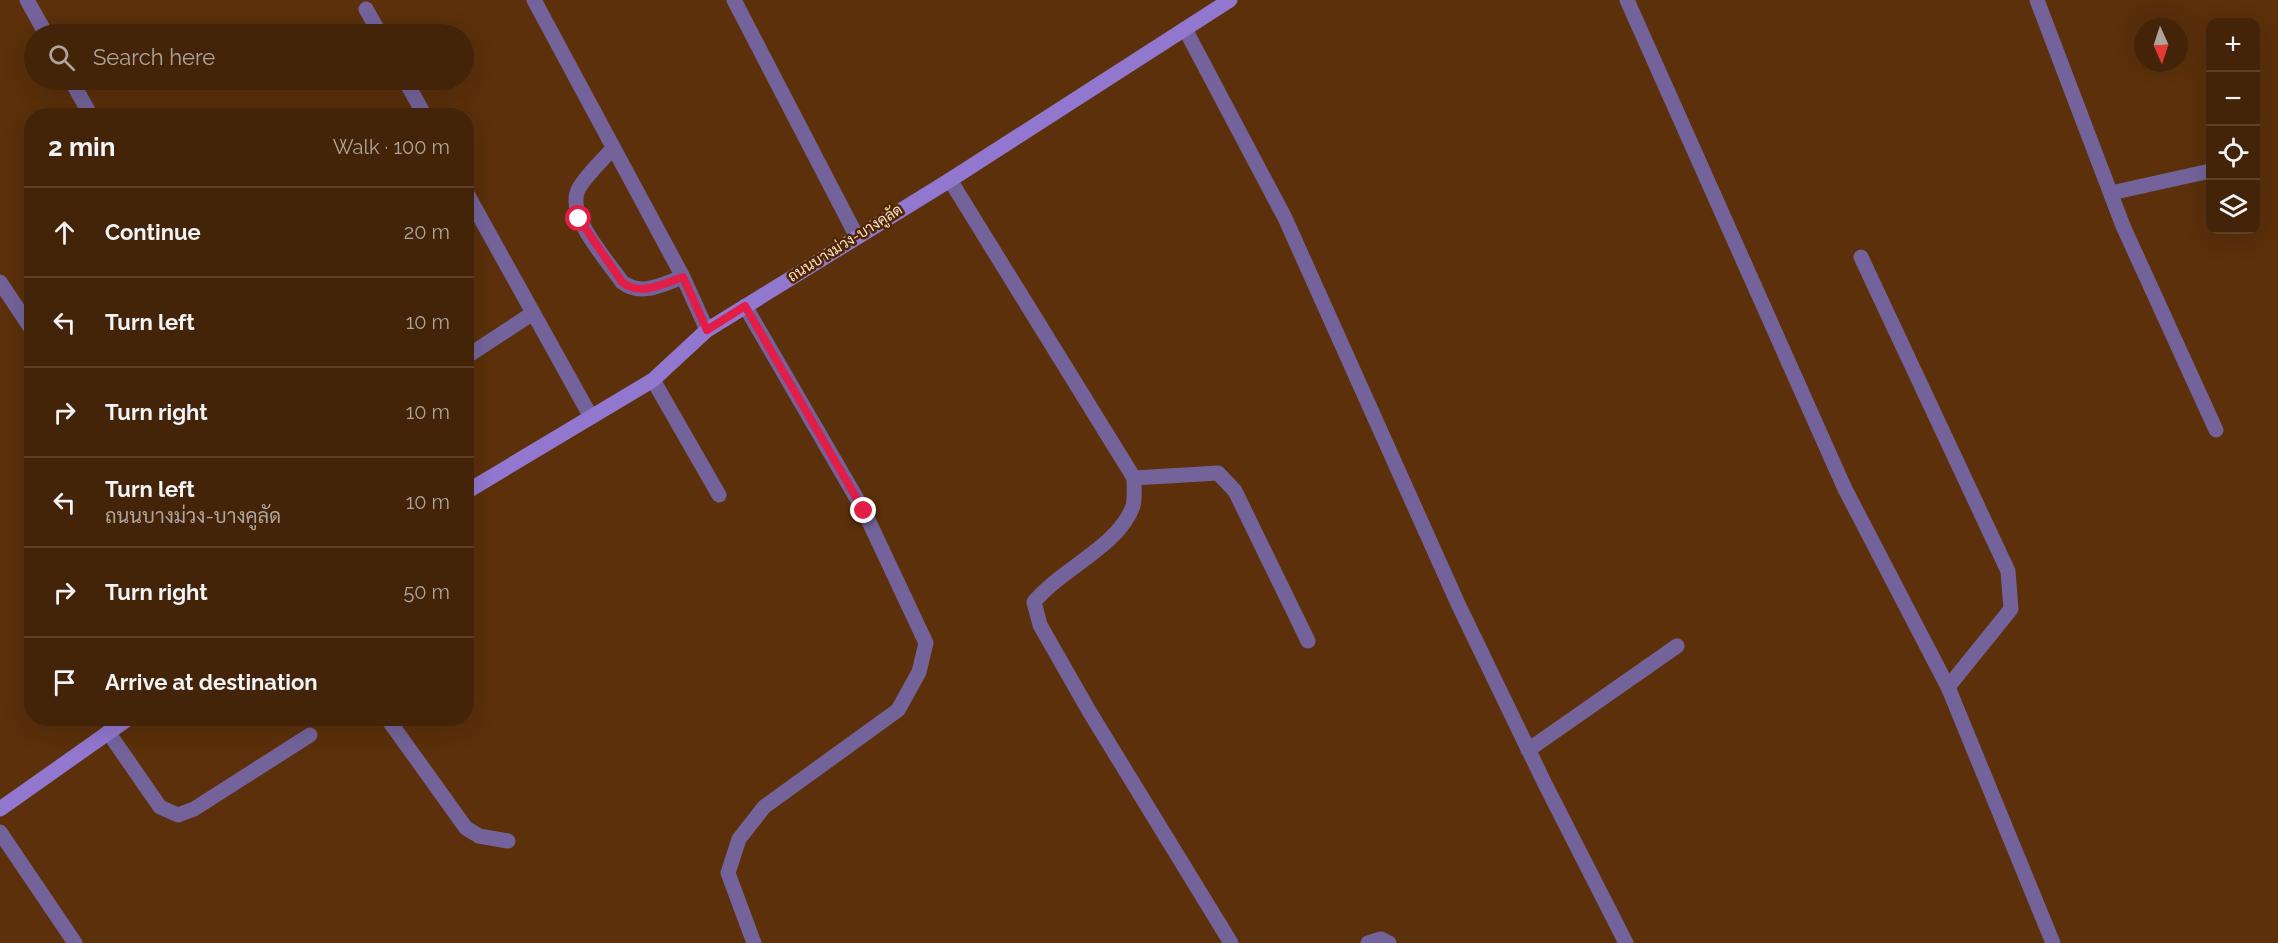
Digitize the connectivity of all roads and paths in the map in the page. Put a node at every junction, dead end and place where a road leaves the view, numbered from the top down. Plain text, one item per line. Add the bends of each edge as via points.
1 (27, 0) edge
2 (534, 0) edge
3 (734, 0) edge
4 (1230, 0) edge
5 (1627, 0) edge
6 (2037, 0) edge
7 (366, 9) dead end
8 (40, 24) edge
9 (374, 24) edge
10 (1185, 29) junction
11 (77, 90) edge
12 (410, 90) edge
13 (87, 108) edge
14 (420, 108) edge
15 (613, 148) junction
16 (2206, 172) edge
17 (950, 180) junction
18 (2111, 193) junction
19 (474, 206) edge
20 (856, 235) junction
21 (1862, 257) dead end
22 (683, 277) junction
23 (0, 282) edge
24 (745, 306) junction
25 (533, 313) junction
26 (24, 318) edge
27 (707, 330) junction
28 (474, 352) edge
29 (653, 380) junction
30 (591, 417) junction
31 (2216, 430) dead end
32 (1134, 478) junction
33 (474, 487) edge
34 (719, 495) dead end
35 (1308, 642) dead end
36 (1677, 646) dead end
37 (1948, 687) junction
38 (117, 726) edge
39 (393, 726) edge
40 (108, 732) junction
41 (310, 735) dead end
42 (1528, 750) junction
43 (0, 808) edge
44 (0, 832) edge
45 (508, 841) dead end
46 (75, 943) edge
47 (754, 943) edge
48 (1231, 943) edge
49 (1368, 943) edge
50 (1389, 943) edge
51 (1626, 943) edge
52 (2053, 943) edge

1 - 8 street
2 - 15 street
3 - 20 street
4 - 10 street, ถนนบางม่วง-บางคูลัด
5 - 37 street via 1845,489
6 - 18 street
7 - 9 street
10 - 17 street, ถนนบางม่วง-บางคูลัด
10 - 42 street via 1285,218 1389,454
11 - 13 street
12 - 14 street
15 - 22 street
15 - 22 street via 579,189 574,203 579,219 622,282 631,289 647,290
16 - 18 street
17 - 20 street, ถนนบางม่วง-บางคูลัด
17 - 32 street
18 - 31 street
19 - 25 street
20 - 24 street, ถนนบางม่วง-บางคูลัด
21 - 37 street via 2008,570 2011,609
22 - 27 street
23 - 26 street
24 - 27 street, ถนนบางม่วง-บางคูลัด
24 - 47 street via 864,511 926,643 919,672 898,710 764,807 739,839 728,873
25 - 28 street
25 - 30 street
27 - 29 street, ถนนบางม่วง-บางคูลัด
29 - 30 street, ถนนบางม่วง-บางคูลัด
29 - 34 street
30 - 33 street, ถนนบางม่วง-บางคูลัด
32 - 35 street via 1218,473 1235,491
32 - 48 street via 1133,505 1116,534 1046,588 1034,602 1040,625 1089,711
36 - 42 street
37 - 52 street
38 - 40 street
39 - 45 street via 466,828 479,836
40 - 41 street via 160,807 178,815 194,809
40 - 43 street
42 - 51 street
44 - 46 street
49 - 50 street via 1381,939

